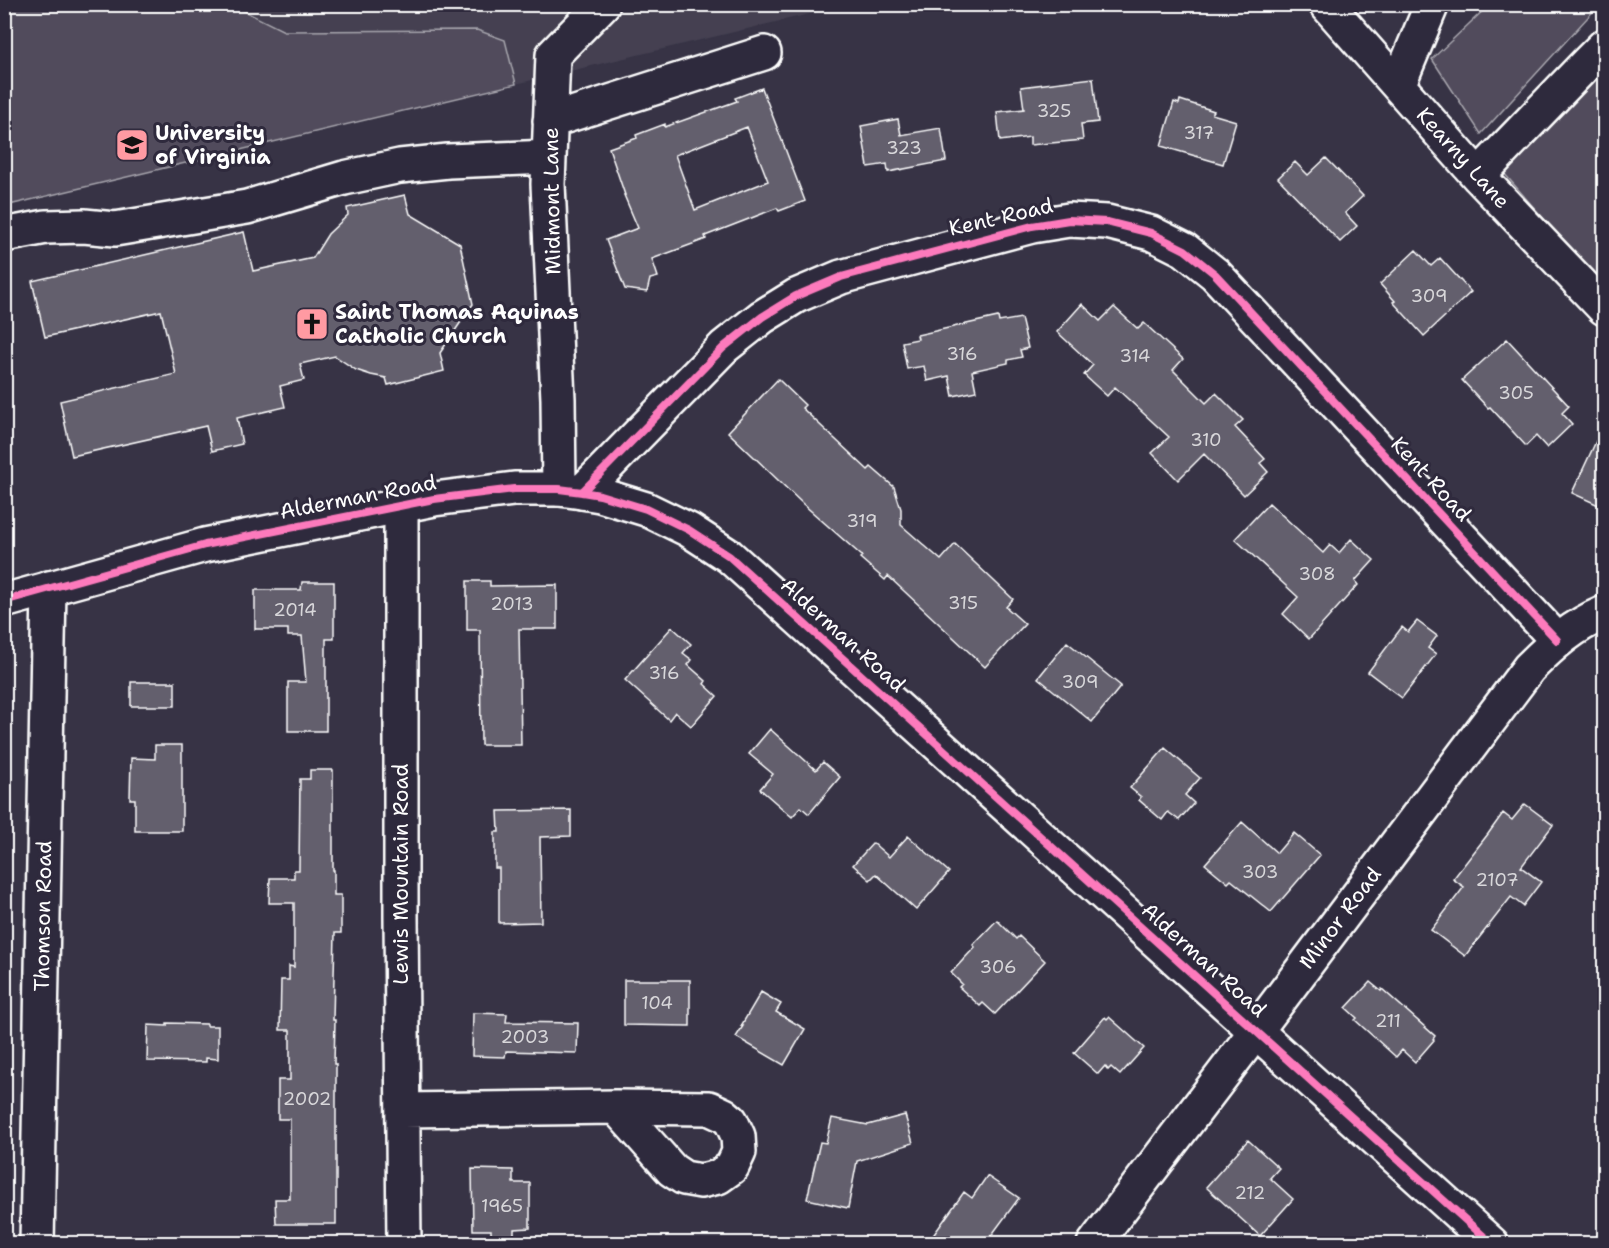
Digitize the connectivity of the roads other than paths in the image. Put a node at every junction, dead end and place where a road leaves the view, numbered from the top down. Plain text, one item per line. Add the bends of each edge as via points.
1 (1326, 4) edge
2 (1432, 4) edge
3 (590, 11) edge
4 (1605, 46) edge
5 (764, 53) dead end
6 (1401, 88) junction
7 (550, 121) junction
8 (549, 157) junction
9 (1478, 176) junction
10 (4, 235) edge
11 (1605, 308) edge
12 (570, 491) junction
13 (401, 505) junction
14 (49, 588) junction
15 (4, 601) edge
16 (1605, 613) edge
17 (1557, 640) junction
18 (1256, 1031) junction
19 (616, 1107) dead end
20 (403, 1110) junction
21 (38, 1244) edge
22 (404, 1244) edge
23 (1094, 1244) edge
24 (1492, 1244) edge

1 - 6 street, Kearny Lane
2 - 6 street via 1400,81
3 - 7 street, Midmont Lane via 553,55
4 - 9 street
5 - 7 street
6 - 9 street, Kearny Lane
7 - 8 street, Midmont Lane
8 - 10 street via 400,166 247,207 115,229 46,227
8 - 12 street, Midmont Lane via 558,399
9 - 11 street, Kearny Lane
12 - 13 street, Alderman Road via 514,489
12 - 17 street, Kent Road via 724,347 796,296 841,277 1032,226 1069,220 1107,222 1151,233 1185,250 1215,274
12 - 18 street, Alderman Road via 600,495 646,509 729,556
13 - 14 street, Alderman Road via 205,546
13 - 20 street, Lewis Mountain Road
14 - 15 street, Alderman Road
14 - 21 street, Thomson Road
16 - 17 street, Minor Road
17 - 18 street, Minor Road via 1528,668
18 - 23 street, Minor Road
18 - 24 street, Alderman Road
19 - 20 street
20 - 22 street, Lewis Mountain Road

